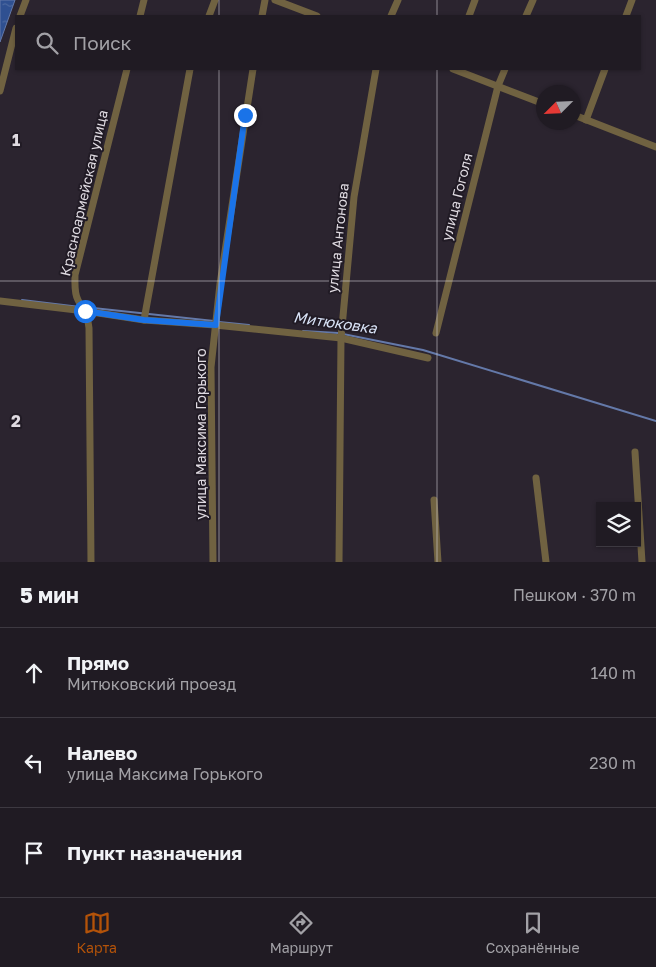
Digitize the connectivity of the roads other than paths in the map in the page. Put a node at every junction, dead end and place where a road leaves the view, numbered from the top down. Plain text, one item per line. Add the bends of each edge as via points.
1 (26, 0) edge
2 (144, 0) edge
3 (215, 0) edge
4 (265, 0) edge
5 (275, 0) edge
6 (398, 0) edge
7 (475, 0) edge
8 (533, 0) edge
9 (632, 0) edge
10 (20, 15) edge
11 (140, 15) edge
12 (209, 15) edge
13 (262, 15) edge
14 (314, 15) edge
15 (391, 15) edge
16 (469, 15) edge
17 (526, 15) edge
18 (626, 15) edge
19 (15, 32) edge
20 (127, 70) edge
21 (190, 70) edge
22 (253, 70) edge
23 (376, 70) edge
24 (456, 70) edge
25 (505, 70) edge
26 (605, 70) edge
27 (498, 86) junction
28 (0, 92) edge
29 (536, 101) edge
30 (581, 118) edge
31 (586, 120) junction
32 (656, 147) edge
33 (0, 301) edge
34 (85, 311) junction
35 (144, 320) junction
36 (216, 322) junction
37 (436, 333) dead end
38 (341, 338) junction
39 (428, 358) dead end
40 (635, 452) dead end
41 (536, 478) dead end
42 (434, 500) dead end
43 (92, 562) edge
44 (213, 562) edge
45 (339, 562) edge
46 (438, 562) edge
47 (546, 562) edge
48 (642, 562) edge

1 - 10 street
2 - 11 street
3 - 12 street
4 - 13 street
5 - 14 street
6 - 15 street
7 - 16 street
8 - 17 street
9 - 18 street
19 - 28 street
20 - 34 street, Красноармейская улица via 75,275 78,300
21 - 35 street
22 - 36 street, улица Максима Горького
23 - 38 street, улица Антонова via 354,197
24 - 27 street
25 - 27 street, улица Гоголя
26 - 31 street
27 - 29 street
27 - 37 street, улица Гоголя
30 - 31 street
31 - 32 street
33 - 34 street
34 - 35 street
34 - 43 street, Красноармейская улица via 89,328
35 - 36 street
36 - 38 street
36 - 44 street, улица Максима Горького via 211,368
38 - 39 street
38 - 45 street, улица Антонова
40 - 48 street
41 - 47 street
42 - 46 street

